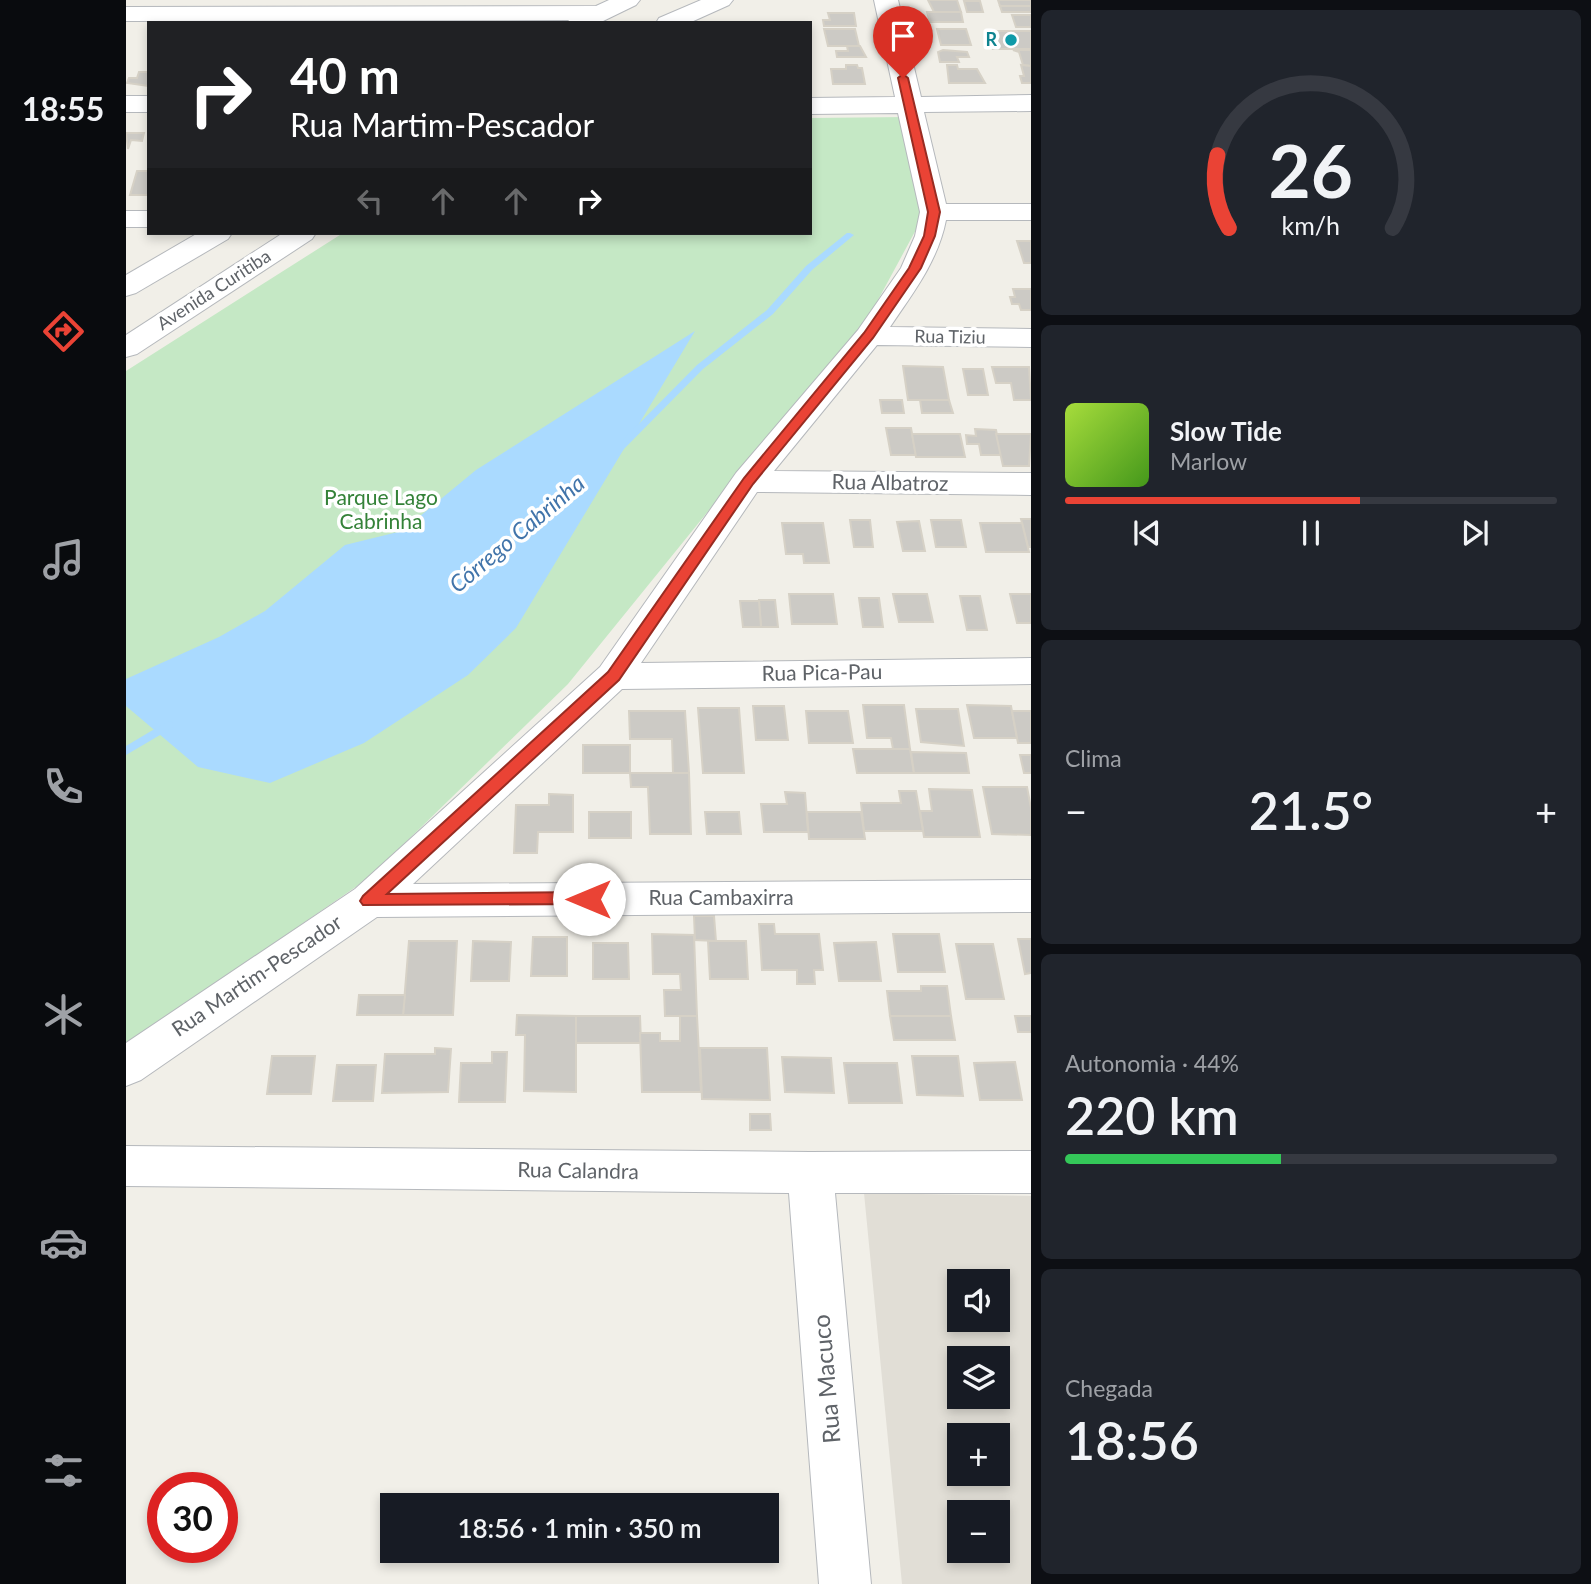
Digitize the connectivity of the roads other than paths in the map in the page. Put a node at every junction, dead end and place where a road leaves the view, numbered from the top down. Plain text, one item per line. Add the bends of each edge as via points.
1 (628, 0) edge
2 (721, 0) edge
3 (886, 0) edge
4 (386, 7) edge
5 (126, 14) edge
6 (588, 18) edge
7 (673, 21) edge
8 (909, 103) junction
9 (1031, 103) edge
10 (126, 104) edge
11 (147, 104) edge
12 (812, 106) edge
13 (934, 212) junction
14 (1031, 212) edge
15 (126, 219) edge
16 (147, 219) edge
17 (215, 235) edge
18 (299, 235) edge
19 (126, 287) edge
20 (869, 336) junction
21 (1031, 338) edge
22 (126, 348) edge
23 (748, 481) junction
24 (1031, 484) edge
25 (1031, 671) edge
26 (613, 676) junction
27 (1031, 896) edge
28 (369, 901) junction
29 (126, 1067) edge
30 (126, 1166) edge
31 (1031, 1172) edge
32 (810, 1173) junction
33 (845, 1584) edge

1 - 6 street
2 - 7 street
3 - 8 street, Rua Martim-Pescador
4 - 5 street
4 - 6 street
8 - 9 street
8 - 12 street
8 - 13 street, Rua Martim-Pescador
10 - 11 street
13 - 14 street
13 - 20 street, Rua Martim-Pescador via 915,268
15 - 16 street
17 - 19 street
18 - 22 street, Avenida Curitiba
20 - 21 street, Rua Tiziu
20 - 23 street, Rua Martim-Pescador
23 - 24 street, Rua Albatroz
23 - 26 street, Rua Martim-Pescador
25 - 26 street, Rua Pica-Pau
26 - 28 street, Rua Martim-Pescador
27 - 28 street, Rua Cambaxirra
28 - 29 street, Rua Martim-Pescador
30 - 32 street, Rua Calandra
31 - 32 street, Rua Calandra
32 - 33 street, Rua Macuco

